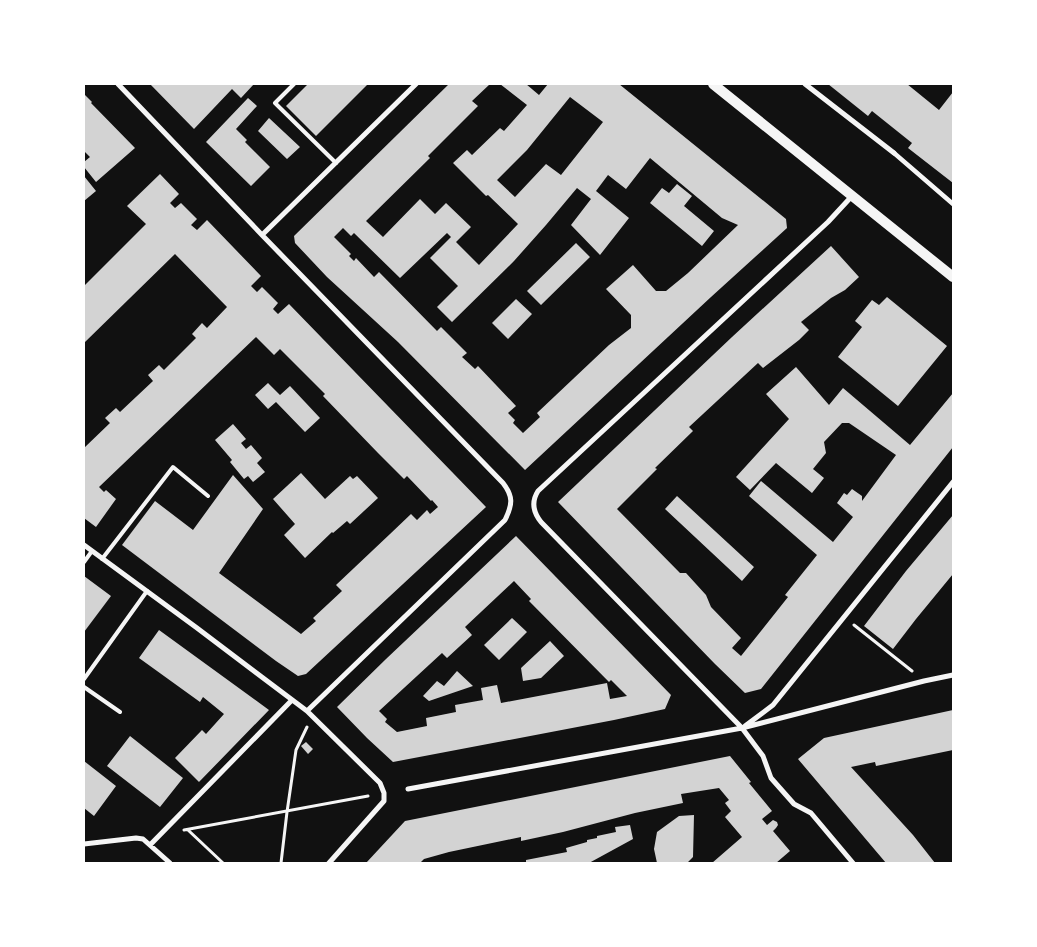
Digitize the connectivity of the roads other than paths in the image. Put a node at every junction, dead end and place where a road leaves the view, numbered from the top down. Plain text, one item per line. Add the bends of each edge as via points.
1 (118, 84) edge
2 (294, 84) edge
3 (416, 84) edge
4 (713, 84) edge
5 (805, 84) edge
6 (894, 153) joint
7 (336, 163) junction
8 (852, 196) junction
9 (953, 204) edge
10 (262, 235) junction
11 (953, 278) edge
12 (953, 482) edge
13 (208, 496) dead end
14 (84, 545) edge
15 (92, 551) junction
16 (102, 559) junction
17 (84, 562) edge
18 (147, 591) junction
19 (953, 675) edge
20 (84, 678) edge
21 (84, 687) edge
22 (292, 700) junction
23 (307, 711) junction
24 (120, 712) dead end
25 (742, 728) junction
26 (408, 788) dead end
27 (84, 844) edge
28 (150, 845) junction
29 (170, 863) edge
30 (328, 863) edge
31 (853, 863) edge

1 - 10 street
2 - 7 lane via 275,103
3 - 7 street
4 - 8 main road
5 - 6 street
6 - 9 street
7 - 10 street
8 - 11 main road
8 - 25 street via 828,222 538,491 534,501 540,522
10 - 23 street via 509,490 512,500 506,520
12 - 25 street via 773,705
13 - 16 lane via 173,467
14 - 15 street
15 - 16 street
15 - 17 lane
16 - 18 street
18 - 20 lane
18 - 22 street
19 - 25 street
21 - 24 lane
22 - 23 street
22 - 28 street
23 - 30 street via 380,782 384,793 384,802
25 - 26 street
25 - 31 street via 763,756 770,778 794,804 811,813
27 - 28 street via 136,838
28 - 29 street

